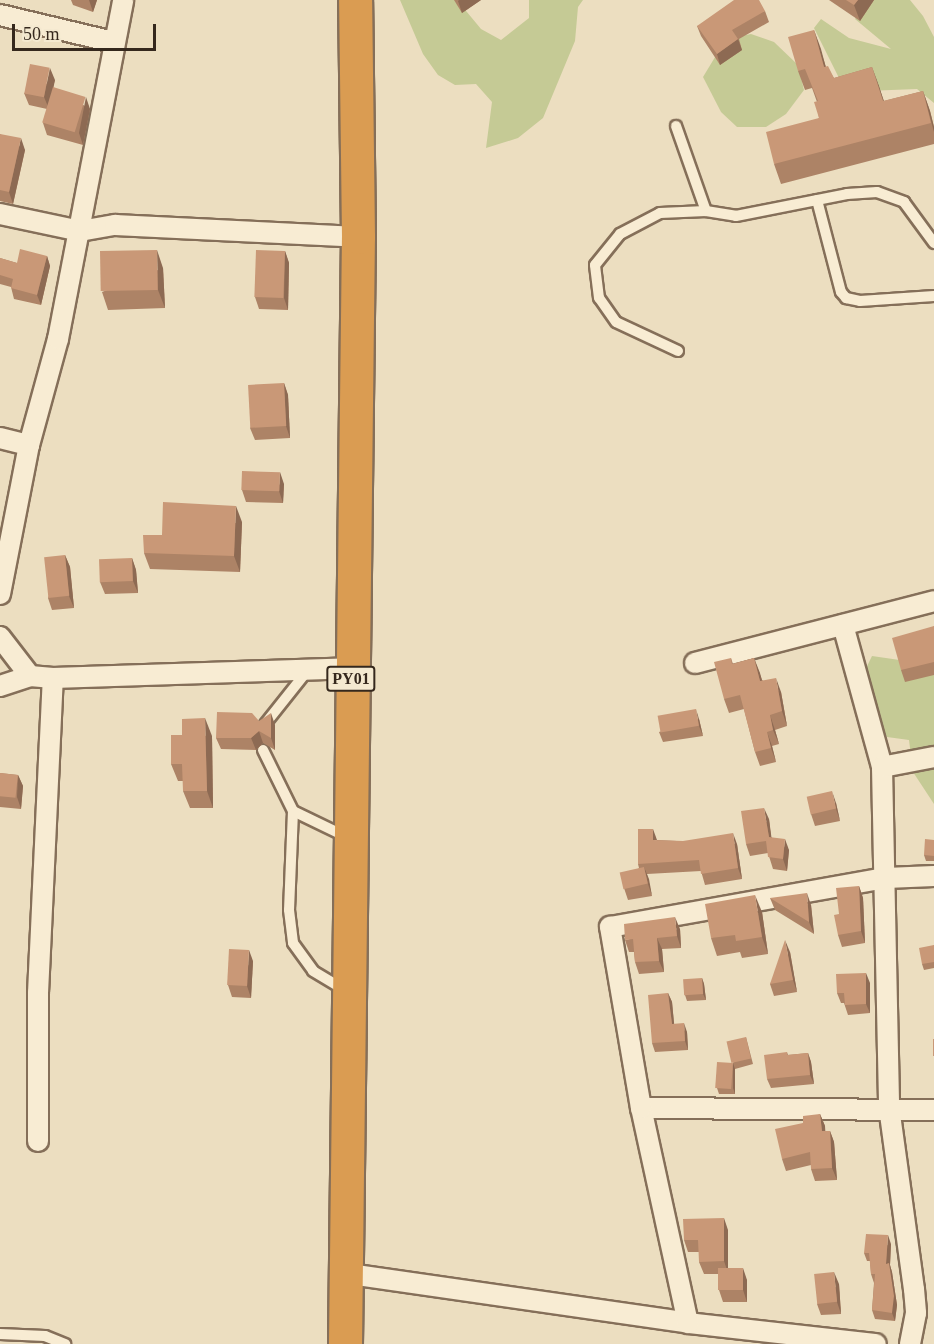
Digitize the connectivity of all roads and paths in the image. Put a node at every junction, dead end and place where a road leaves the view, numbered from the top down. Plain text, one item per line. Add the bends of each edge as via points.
1 (123, 0) edge
2 (356, 5) edge
3 (0, 15) edge
4 (113, 42) junction
5 (676, 126) dead end
6 (817, 200) junction
7 (706, 211) junction
8 (0, 214) edge
9 (80, 231) junction
10 (358, 237) junction
11 (934, 243) edge
12 (934, 296) edge
13 (678, 351) dead end
14 (0, 438) edge
15 (29, 445) junction
16 (0, 594) edge
17 (934, 601) edge
18 (843, 625) junction
19 (0, 637) edge
20 (695, 663) dead end
21 (351, 668) junction
22 (308, 670) junction
23 (30, 676) junction
24 (52, 678) junction
25 (0, 686) edge
26 (264, 725) edge
27 (263, 750) dead end
28 (934, 757) edge
29 (882, 767) junction
30 (293, 811) junction
31 (353, 840) junction
32 (934, 876) edge
33 (886, 878) junction
34 (348, 992) junction
35 (889, 1107) junction
36 (640, 1108) junction
37 (934, 1110) edge
38 (38, 1141) dead end
39 (344, 1273) junction
40 (688, 1323) junction
41 (0, 1334) edge
42 (65, 1344) edge
43 (345, 1344) edge
44 (876, 1344) edge
45 (910, 1344) edge

1 - 4 street
2 - 10 highway, PY01
3 - 4 street
4 - 9 street
5 - 7 lane
6 - 7 lane via 736,216
6 - 11 lane via 877,192 904,202
6 - 12 lane via 841,292 846,298 860,301
7 - 13 lane via 660,213 620,234 595,265 599,298 616,322
8 - 9 street
9 - 10 street via 115,225
9 - 15 street via 58,339
10 - 21 highway, PY01
14 - 15 street
15 - 16 street
17 - 18 street
18 - 20 street
18 - 29 street
19 - 23 street
21 - 22 street
21 - 31 highway, PY01
22 - 24 street
22 - 26 lane
23 - 24 street
23 - 25 street
24 - 38 street via 38,993
27 - 30 lane
28 - 29 street
29 - 33 street
30 - 31 lane
30 - 34 lane via 293,943 313,971
31 - 34 highway, PY01
32 - 33 street
33 - 35 street
33 - 36 street via 610,927
34 - 39 highway, PY01
35 - 36 street
35 - 37 street
35 - 45 street via 915,1301
36 - 40 street
39 - 40 street
39 - 43 highway, PY01
40 - 44 street
41 - 42 lane via 45,1336

